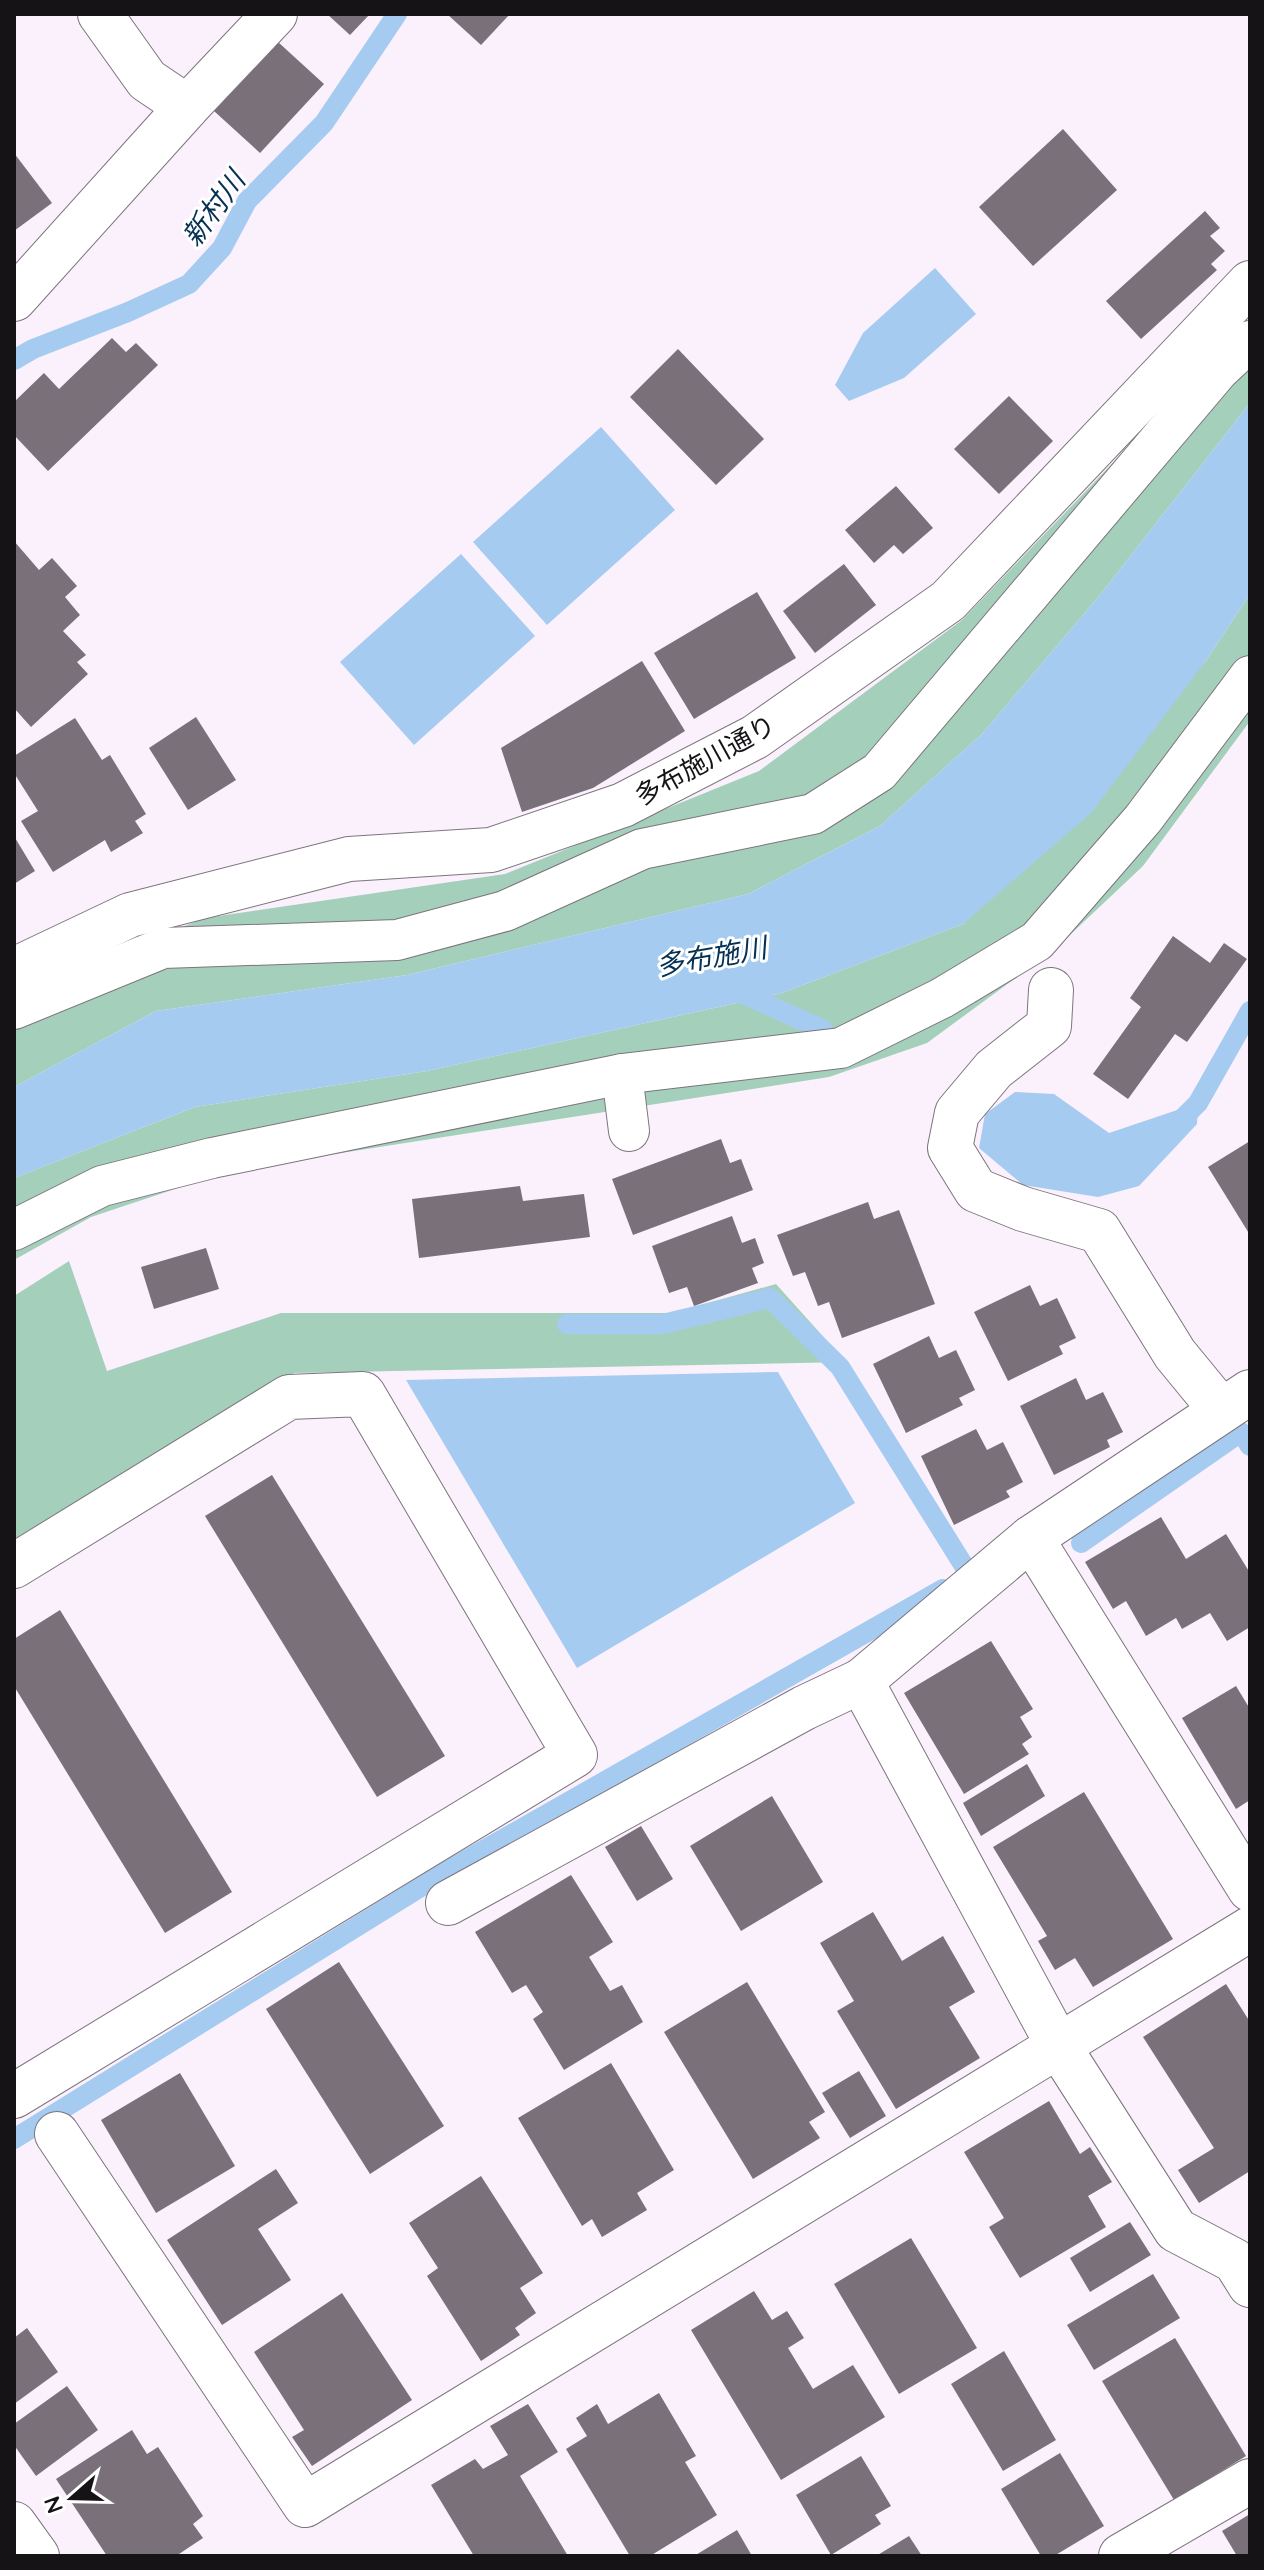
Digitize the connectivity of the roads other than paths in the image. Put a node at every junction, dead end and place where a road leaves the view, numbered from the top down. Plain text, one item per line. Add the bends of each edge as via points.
1 (100, 14) edge
2 (275, 14) edge
3 (187, 107) junction
4 (1250, 283) edge
5 (14, 299) edge
6 (1250, 341) edge
7 (1250, 676) edge
8 (14, 970) edge
9 (1051, 990) dead end
10 (14, 1009) edge
11 (622, 1074) junction
12 (629, 1131) dead end
13 (14, 1230) edge
14 (1236, 1401) edge
15 (1031, 1538) junction
16 (14, 1566) edge
17 (861, 1681) junction
18 (1250, 1889) edge
19 (448, 1903) dead end
20 (1250, 1929) edge
21 (1059, 2047) junction
22 (14, 2096) edge
23 (57, 2134) dead end
24 (1250, 2285) edge
25 (1250, 2481) edge
26 (14, 2524) edge
27 (37, 2556) edge
28 (1121, 2556) edge

1 - 3 street via 147,80
2 - 3 street
3 - 5 street
4 - 8 street, 多布施川通り via 948,601 755,737 623,805 491,850 349,859 130,915
6 - 10 street via 1218,371 879,772 813,814 642,849 505,911 397,940 163,948
7 - 11 street via 1143,819 1037,941 942,998 841,1048
9 - 14 street via 1049,1026 994,1069 957,1113 950,1148 976,1190 1099,1231 1175,1354
11 - 12 street
11 - 13 street via 212,1158 102,1186
14 - 15 street
15 - 17 street
15 - 18 street
16 - 22 street via 289,1397 363,1394 575,1755
17 - 19 street
17 - 21 street
20 - 21 street
21 - 23 street via 305,2505
21 - 24 street via 1176,2230 1235,2261
25 - 28 street
26 - 27 street

